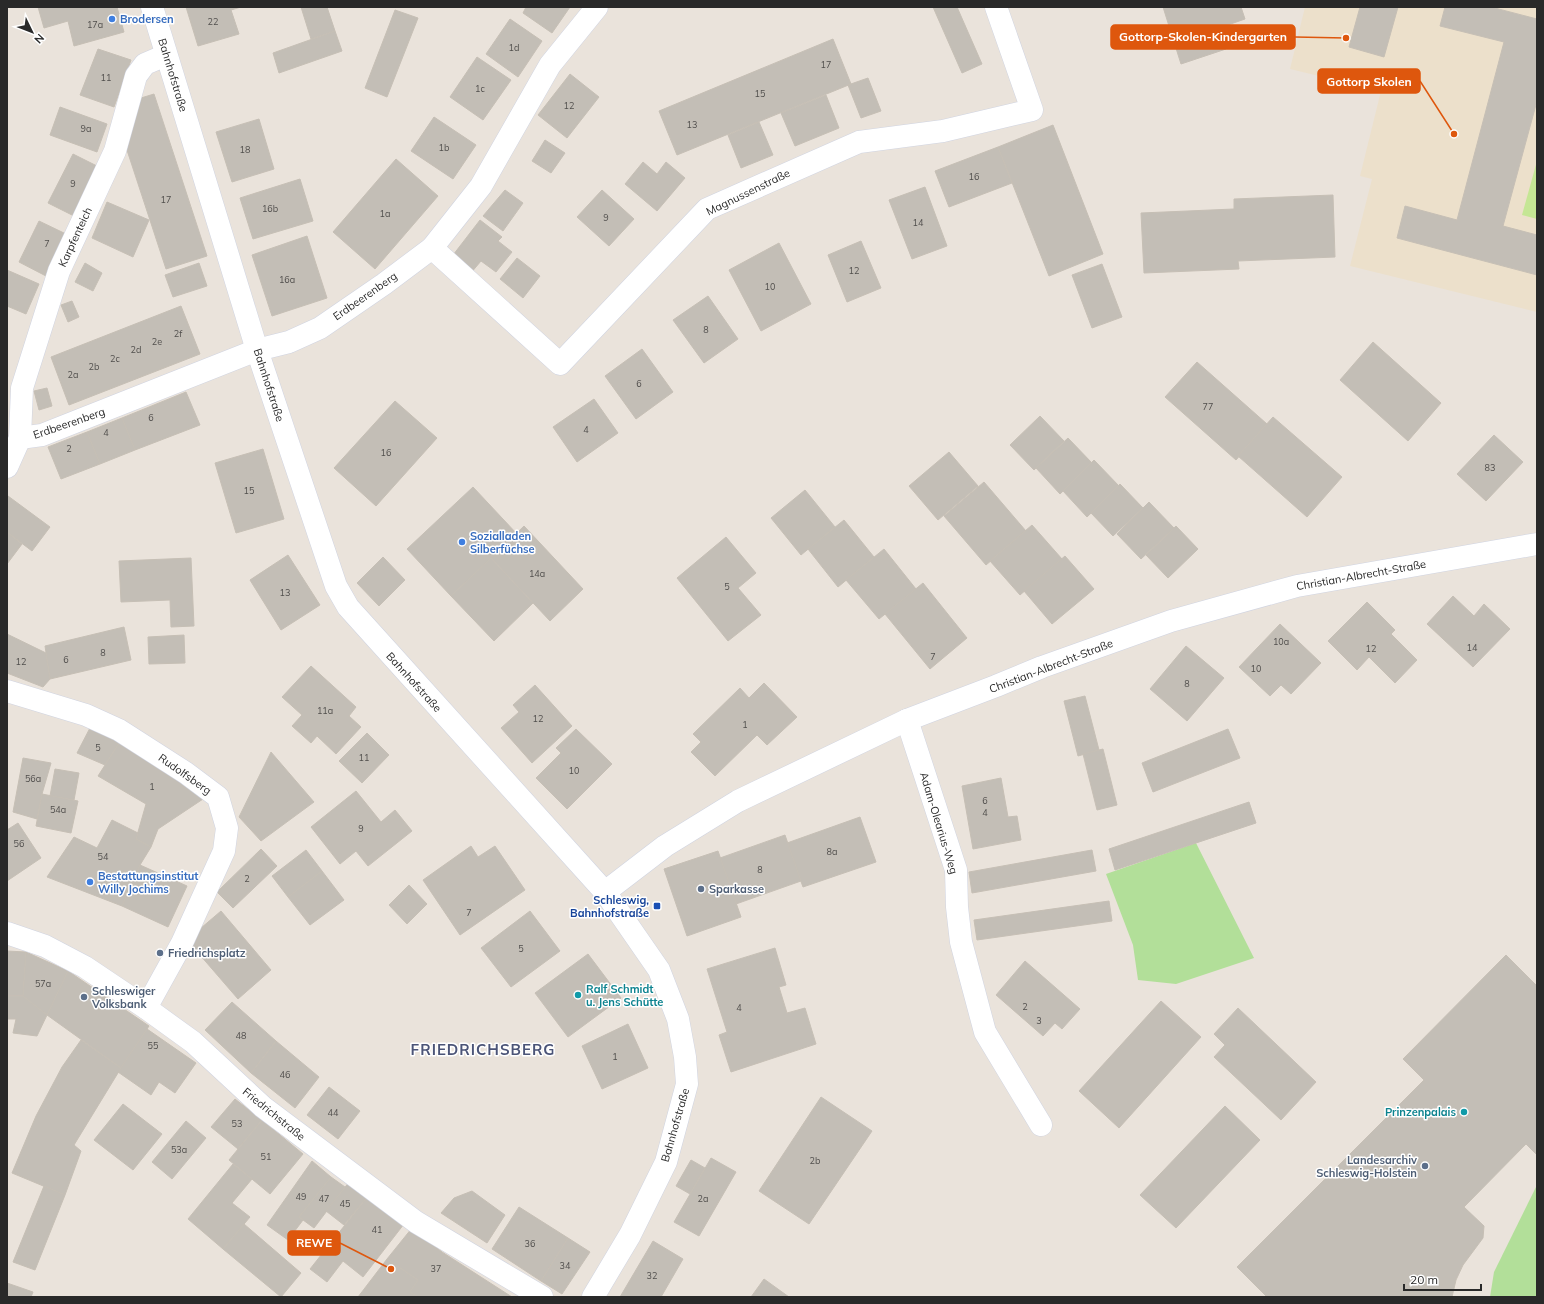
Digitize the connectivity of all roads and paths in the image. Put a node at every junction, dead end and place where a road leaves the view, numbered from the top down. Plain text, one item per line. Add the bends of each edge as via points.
1 (152, 7) edge
2 (598, 7) edge
3 (996, 7) edge
4 (166, 55) junction
5 (432, 248) junction
6 (257, 350) junction
7 (20, 438) junction
8 (7, 467) edge
9 (1537, 544) edge
10 (7, 691) edge
11 (907, 720) junction
12 (605, 892) junction
13 (7, 933) edge
14 (146, 1008) junction
15 (1041, 1125) dead end
16 (542, 1297) edge
17 (593, 1297) edge

1 - 4 street, Bahnhofstraße
2 - 5 street, Erdbeerenberg via 550,65 481,186
3 - 5 street, Magnussenstraße via 1032,110 943,131 859,142 707,209 560,364
4 - 6 street, Bahnhofstraße
4 - 7 street, Karpfenteich via 145,64 136,76 115,151 59,271 22,388
5 - 6 street, Erdbeerenberg via 320,328 289,342
6 - 7 street, Erdbeerenberg via 50,432
6 - 12 street, Bahnhofstraße via 336,586 348,607
7 - 8 street
9 - 11 street, Christian-Albrecht-Straße via 1297,586 1171,621 1042,666
10 - 14 street, Rudolfsberg via 86,715 119,730 218,797 227,828 224,851 182,943
11 - 12 street, Christian-Albrecht-Straße via 738,801 665,846
11 - 15 street, Adam-Olearius-Weg via 956,870 961,942 985,1032
12 - 17 street, Bahnhofstraße via 659,970 678,1019 687,1084 666,1162 630,1236
13 - 14 street, Friedrichstraße via 46,946 85,967
14 - 16 street, Friedrichstraße via 192,1042 263,1107 416,1222

